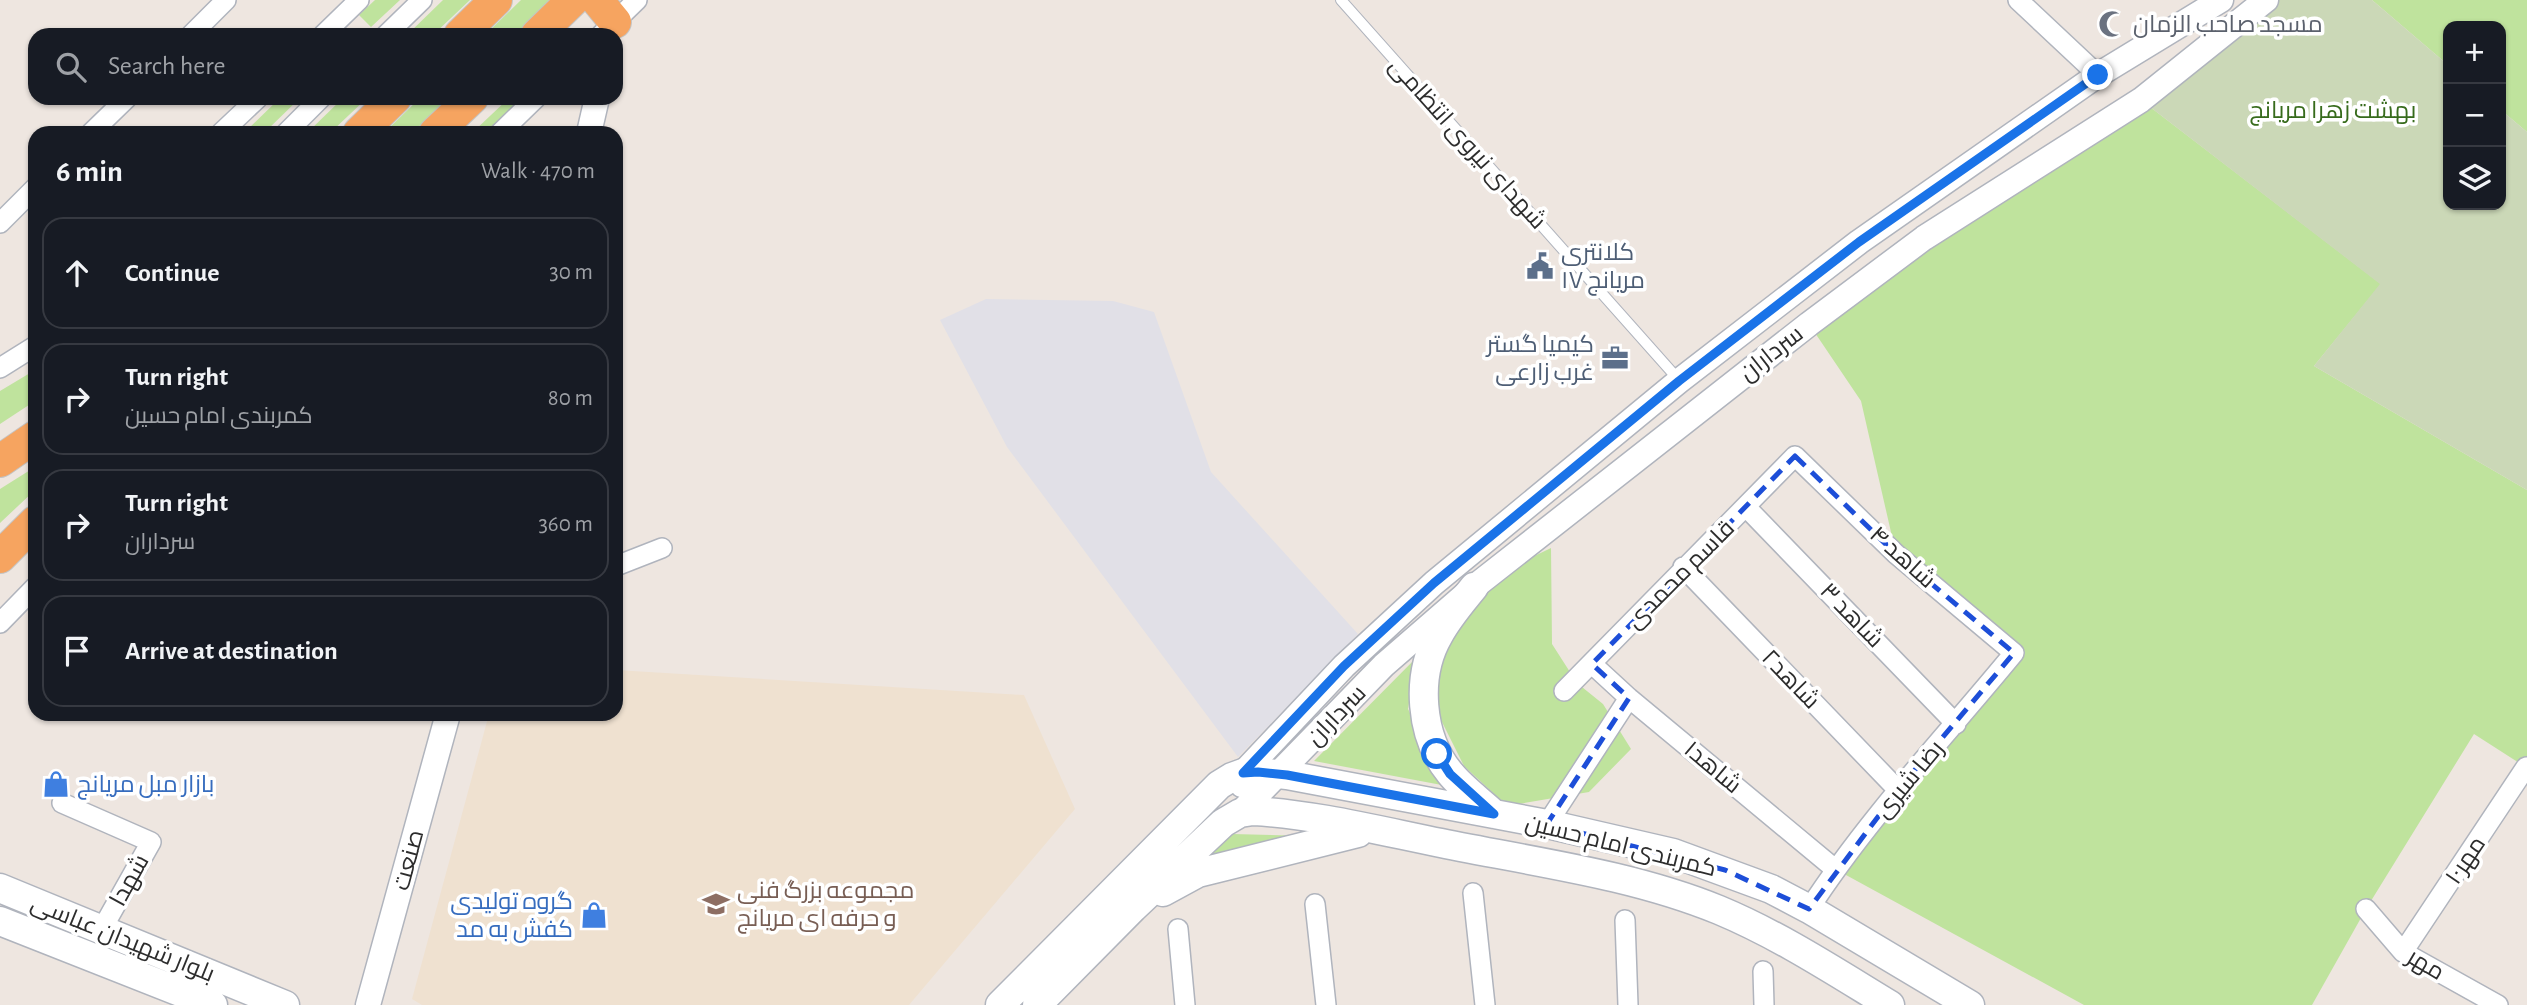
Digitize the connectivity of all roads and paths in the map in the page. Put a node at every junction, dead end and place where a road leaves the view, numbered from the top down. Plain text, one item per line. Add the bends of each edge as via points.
1 (226, 0) edge
2 (359, 0) edge
3 (422, 0) edge
4 (496, 0) edge
5 (573, 0) edge
6 (637, 0) edge
7 (1341, 0) edge
8 (2018, 0) edge
9 (2221, 0) edge
10 (2266, 0) edge
11 (606, 23) edge
12 (198, 28) edge
13 (330, 28) edge
14 (393, 28) edge
15 (467, 28) edge
16 (544, 28) edge
17 (2098, 75) junction
18 (120, 105) edge
19 (251, 105) edge
20 (314, 105) edge
21 (388, 105) edge
22 (465, 105) edge
23 (529, 105) edge
24 (595, 105) edge
25 (98, 126) edge
26 (228, 126) edge
27 (293, 126) edge
28 (366, 126) edge
29 (442, 126) edge
30 (507, 126) edge
31 (591, 126) edge
32 (28, 195) edge
33 (0, 223) edge
34 (28, 350) edge
35 (0, 368) edge
36 (1679, 381) junction
37 (28, 442) edge
38 (1795, 456) joint
39 (0, 461) edge
40 (1746, 507) junction
41 (28, 529) edge
42 (662, 548) dead end
43 (0, 557) edge
44 (623, 563) edge
45 (1683, 567) junction
46 (1474, 587) junction
47 (28, 594) edge
48 (0, 623) edge
49 (2014, 653) joint
50 (1592, 664) junction
51 (1564, 691) dead end
52 (1629, 698) junction
53 (446, 721) edge
54 (1956, 724) junction
55 (2526, 768) edge
56 (1243, 773) junction
57 (1278, 774) junction
58 (1898, 790) junction
59 (62, 803) dead end
60 (1240, 813) junction
61 (1494, 814) junction
62 (1547, 824) junction
63 (1374, 830) junction
64 (1835, 869) junction
65 (0, 888) edge
66 (1473, 893) dead end
67 (1315, 904) dead end
68 (1132, 908) junction
69 (1809, 909) junction
70 (2367, 909) dead end
71 (1625, 920) dead end
72 (0, 921) edge
73 (102, 929) junction
74 (1178, 929) dead end
75 (2403, 953) junction
76 (1763, 971) dead end
77 (1041, 1003) edge
78 (213, 1005) edge
79 (285, 1005) edge
80 (368, 1005) edge
81 (1000, 1005) edge
82 (1185, 1005) edge
83 (1325, 1005) edge
84 (1485, 1005) edge
85 (1628, 1005) edge
86 (1764, 1005) edge
87 (1890, 1005) edge
88 (1970, 1005) edge
89 (2498, 1005) edge

1 - 12 street
2 - 13 street
3 - 14 street
4 - 15 highway
5 - 16 highway
6 - 11 street
7 - 36 lane, شهدای نیروی انتظامی
8 - 17 street
9 - 17 street, سرداران
10 - 46 street, سرداران via 2141,100 1914,246
17 - 36 street, سرداران via 1859,242
18 - 25 street
19 - 26 street
20 - 27 street
21 - 28 highway
22 - 29 highway
23 - 30 street
24 - 31 street
32 - 33 street
34 - 35 street
36 - 56 street, سرداران via 1434,583 1344,666
37 - 39 highway
38 - 40 street, قاسم محمدی
38 - 49 street, شاهد ۴ via 1896,554
40 - 45 street, قاسم محمدی
40 - 54 street, شاهد ۳
41 - 43 highway
42 - 44 street
45 - 50 street, قاسم محمدی
45 - 58 street, شاهد۲
46 - 57 street, سرداران via 1384,665
46 - 61 main road via 1438,636 1423,697 1437,754 1450,774
47 - 48 street
49 - 54 street, رضا شیری
50 - 51 street, قاسم محمدی
50 - 52 street, شاهد۱
52 - 62 street
52 - 64 street, شاهد۱
53 - 80 street, صنعت
54 - 58 street, رضا شیری
55 - 75 street, مهر۱۰
56 - 57 main road, کمربندی امام حسین
56 - 60 street
56 - 81 main road via 1219,785
57 - 60 street, سرداران
57 - 61 main road, کمربندی امام حسین
58 - 64 street, رضا شیری
59 - 73 street, شهدا via 150,842
60 - 63 main road, کمربندی امام حسین via 1268,811
60 - 68 main road via 1223,823
61 - 62 main road, کمربندی امام حسین
62 - 69 main road, کمربندی امام حسین via 1673,853 1748,880
63 - 68 main road via 1198,873
63 - 87 main road, کمربندی امام حسین via 1620,879 1717,909 1788,944
64 - 69 street, رضا شیری
65 - 73 main road, بلوار شهیدان عباسی
66 - 84 street
67 - 83 street
68 - 77 main road
69 - 88 main road, کمربندی امام حسین
70 - 75 street, مهر
71 - 85 street
72 - 78 main road, بلوار شهیدان عباسی
73 - 79 main road, بلوار شهیدان عباسی
74 - 82 street
75 - 89 street, مهر
76 - 86 street

